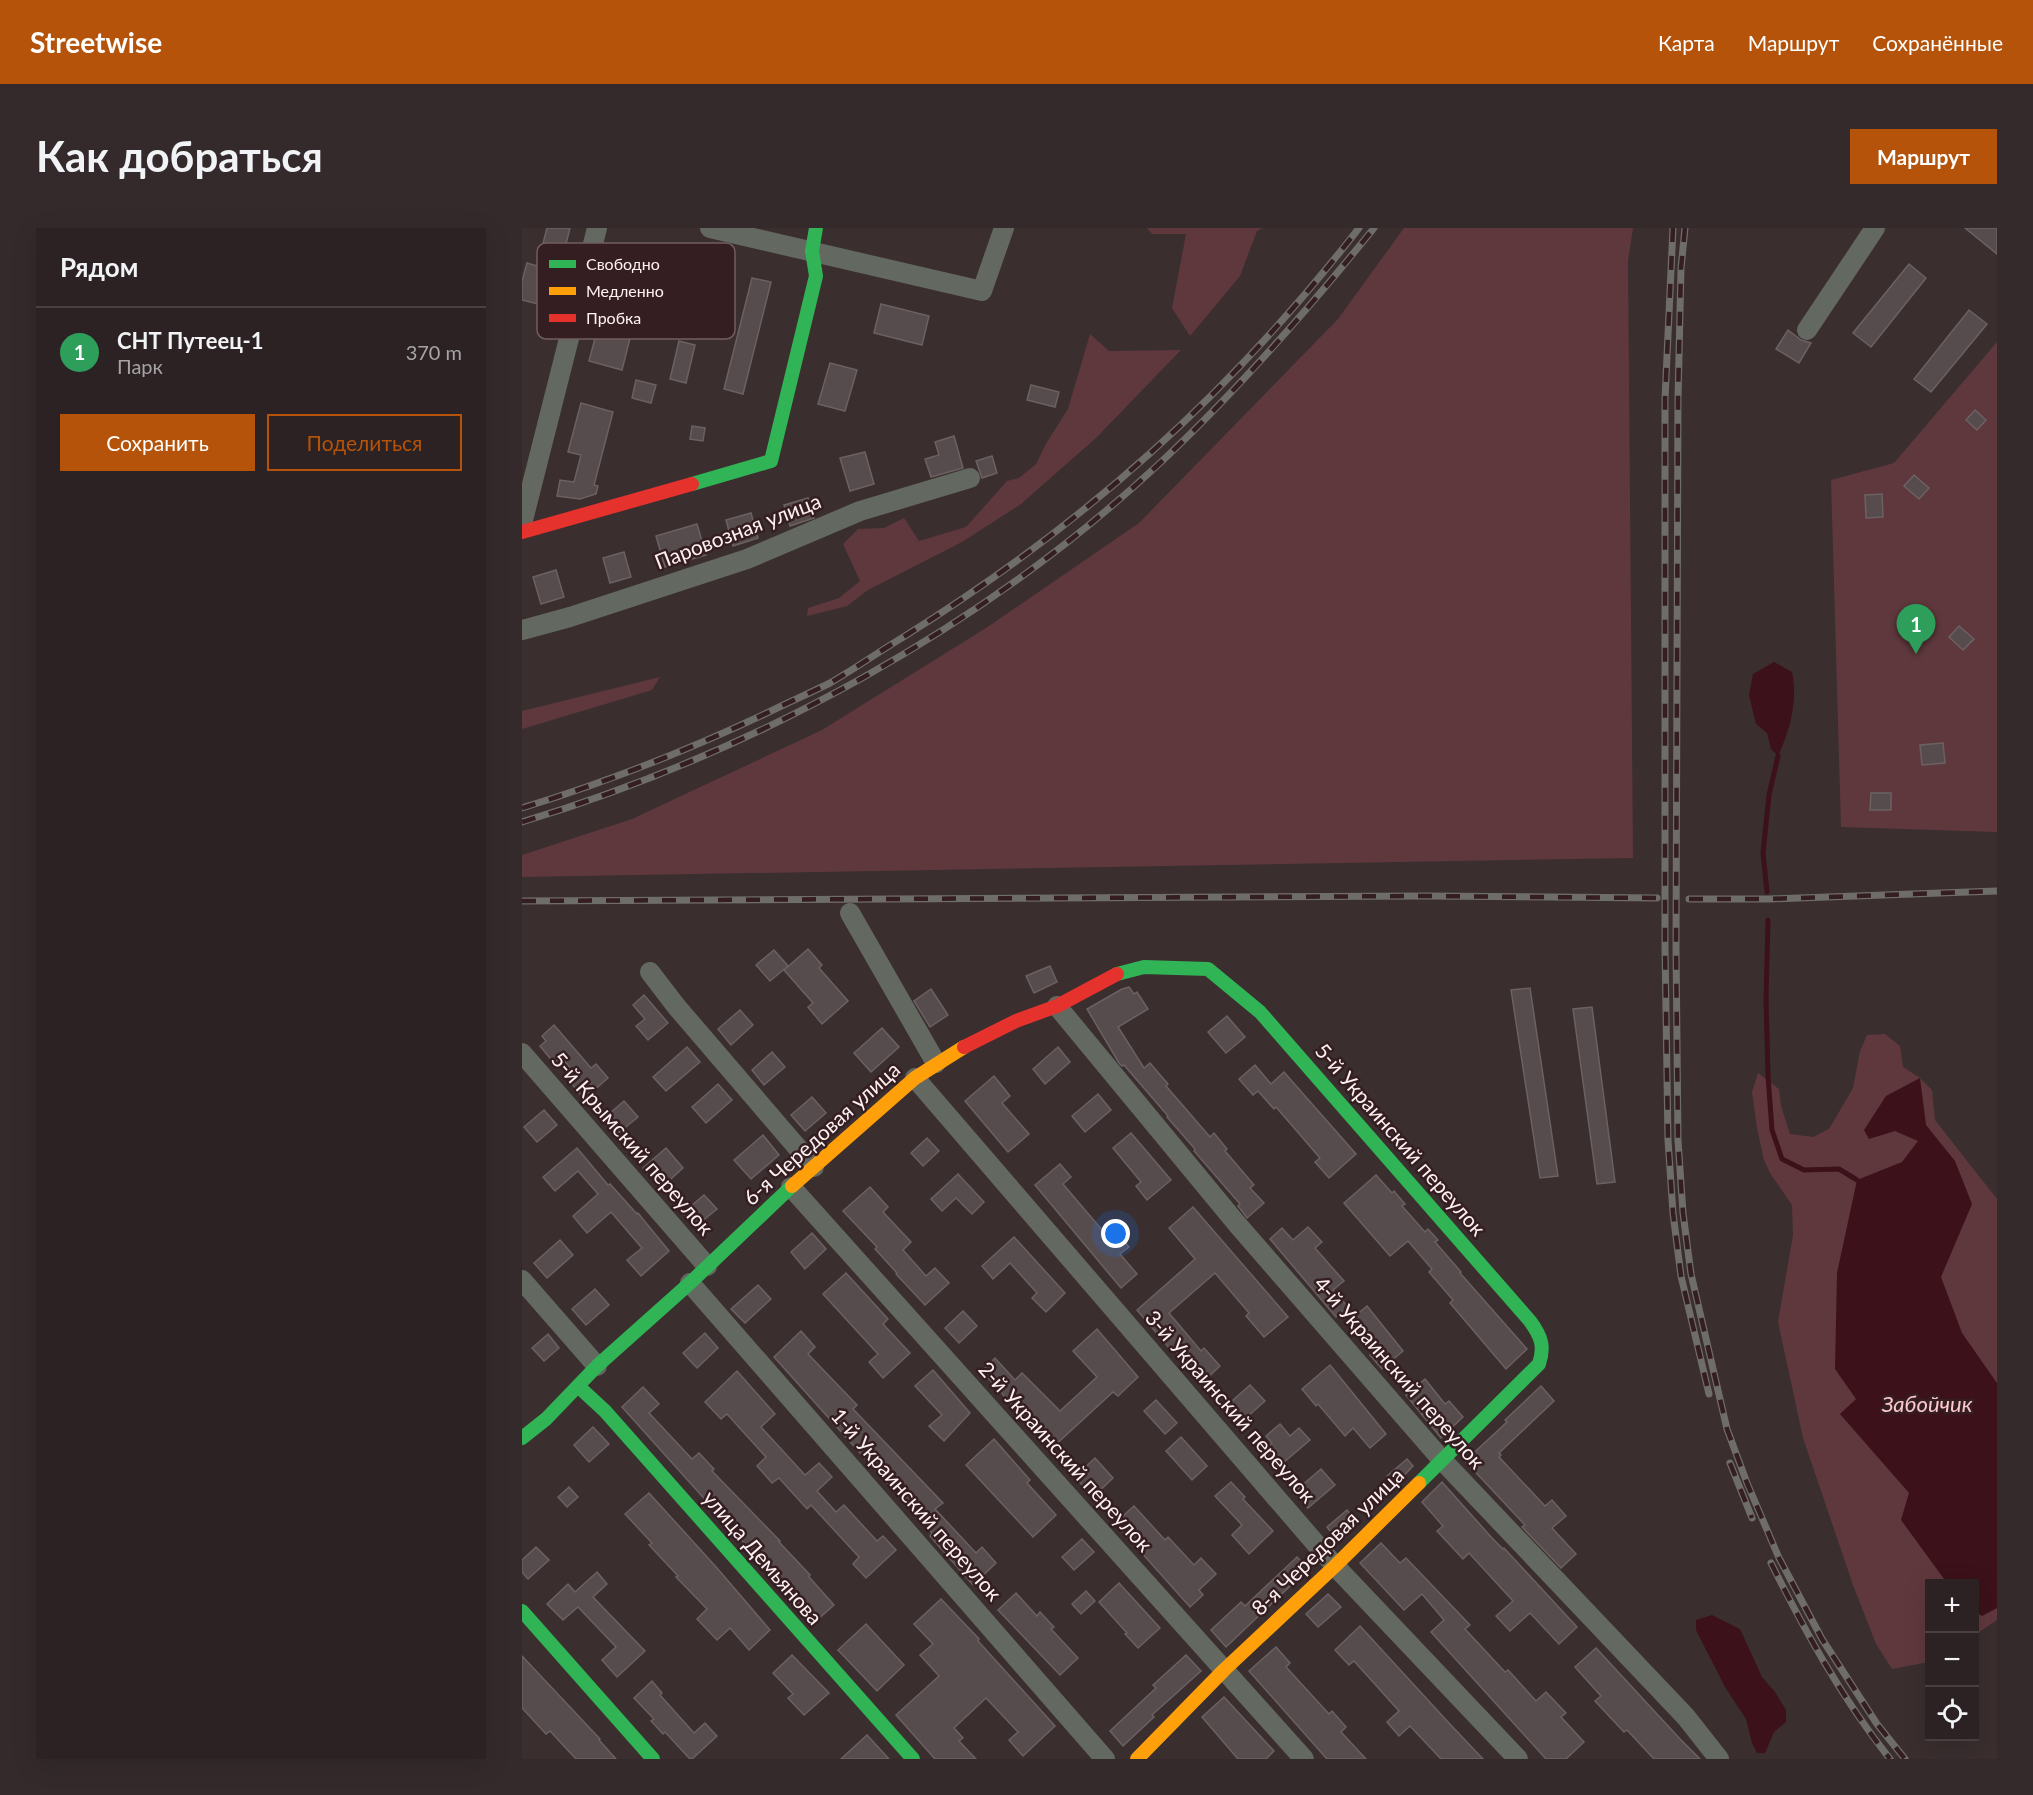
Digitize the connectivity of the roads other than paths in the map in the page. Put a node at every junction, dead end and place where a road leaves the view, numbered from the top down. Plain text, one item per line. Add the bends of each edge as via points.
1 (597, 228) edge
2 (710, 228) edge
3 (816, 228) edge
4 (1004, 228) edge
5 (1875, 228) edge
6 (593, 243) edge
7 (812, 251) junction
8 (1807, 330) dead end
9 (569, 339) edge
10 (970, 478) dead end
11 (522, 524) edge
12 (522, 532) edge
13 (522, 630) edge
14 (850, 914) dead end
15 (1208, 969) joint
16 (650, 972) dead end
17 (1057, 1006) junction
18 (522, 1053) edge
19 (936, 1063) junction
20 (915, 1078) junction
21 (814, 1167) junction
22 (791, 1187) junction
23 (707, 1266) junction
24 (522, 1280) edge
25 (690, 1283) junction
26 (1545, 1351) joint
27 (597, 1366) junction
28 (579, 1387) junction
29 (522, 1438) edge
30 (1442, 1460) junction
31 (1335, 1566) junction
32 (522, 1611) edge
33 (1224, 1670) junction
34 (653, 1759) edge
35 (913, 1759) edge
36 (1105, 1759) edge
37 (1137, 1759) edge
38 (1304, 1759) edge
39 (1518, 1759) edge
40 (1719, 1759) edge

1 - 6 street
2 - 7 street
3 - 7 street
4 - 7 street via 982,291
5 - 8 street
7 - 12 street via 816,276 771,461
9 - 11 street
10 - 13 street, Паровозная улица via 860,511 747,559
14 - 19 street
15 - 17 street, 6-я Чередовая улица via 1144,967 1116,974
15 - 26 street, 5-й Украинский переулок via 1260,1012 1530,1321 1542,1337
16 - 21 street
17 - 19 street, 6-я Чередовая улица via 979,1038
17 - 30 street, 4-й Украинский переулок via 1236,1224
18 - 23 street, 5-й Крымский переулок
19 - 20 street, 6-я Чередовая улица
20 - 21 street, 6-я Чередовая улица
20 - 31 street, 3-й Украинский переулок
21 - 22 street, 6-я Чередовая улица
22 - 23 street, 6-я Чередовая улица
22 - 33 street, 2-й Украинский переулок
23 - 25 street, 6-я Чередовая улица
24 - 27 street
25 - 27 street, 6-я Чередовая улица
25 - 36 street, 1-й Украинский переулок
26 - 30 street, 8-я Чередовая улица via 1539,1364
27 - 28 street, 6-я Чередовая улица
28 - 29 street, 6-я Чередовая улица
28 - 35 street, улица Демьянова via 605,1411
30 - 31 street, 8-я Чередовая улица
30 - 40 street, 4-й Украинский переулок via 1686,1717
31 - 33 street, 8-я Чередовая улица
31 - 39 street, 3-й Украинский переулок
32 - 34 street
33 - 37 street, 8-я Чередовая улица
33 - 38 street, 2-й Украинский переулок

